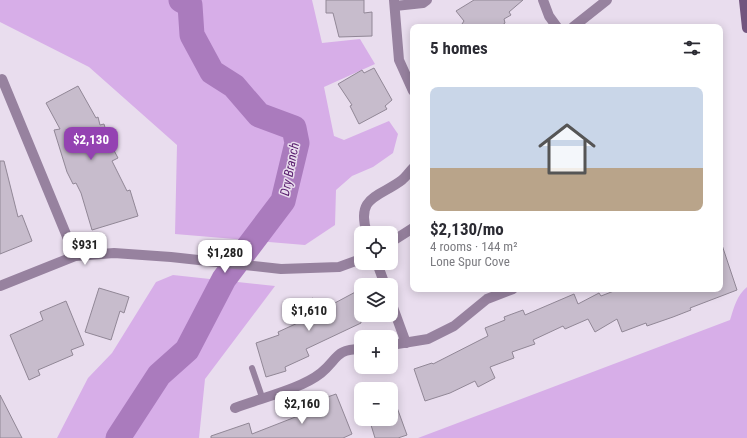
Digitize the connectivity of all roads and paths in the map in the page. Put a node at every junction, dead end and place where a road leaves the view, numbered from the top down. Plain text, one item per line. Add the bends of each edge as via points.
1 (427, 0) edge
2 (543, 0) edge
3 (607, 0) edge
4 (744, 0) edge
5 (394, 3) edge
6 (556, 24) edge
7 (577, 24) edge
8 (747, 28) edge
9 (2, 79) dead end
10 (410, 85) edge
11 (410, 171) edge
12 (366, 226) edge
13 (410, 230) edge
14 (398, 238) edge
15 (75, 256) junction
16 (354, 262) edge
17 (0, 286) edge
18 (506, 292) edge
19 (398, 321) edge
20 (406, 343) junction
21 (398, 344) edge
22 (354, 349) edge
23 (252, 368) dead end
24 (262, 397) junction
25 (236, 408) dead end

1 - 5 street via 423,3
2 - 6 street via 549,16
3 - 7 street
4 - 8 street
5 - 10 street via 398,60
9 - 15 street
11 - 12 street via 402,180 377,194 367,204 363,214
13 - 14 street
15 - 16 street via 114,253 282,269 339,267
15 - 17 street
18 - 20 street via 488,299 454,326 428,339
19 - 20 street
20 - 21 street
22 - 24 street via 347,349 337,355 321,372 305,383
23 - 24 lane
24 - 25 street

